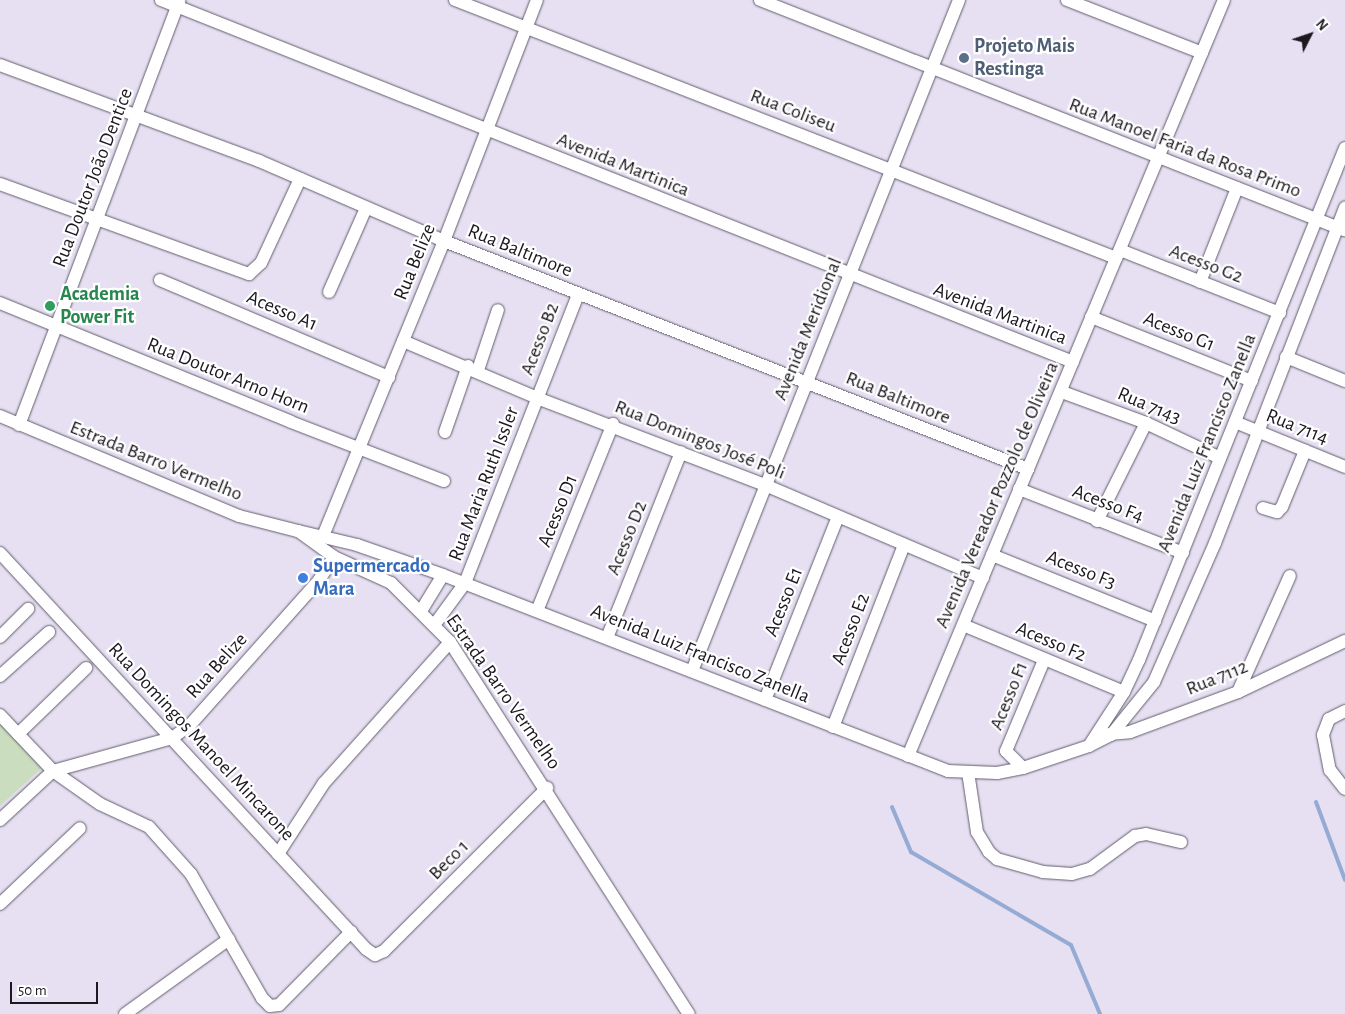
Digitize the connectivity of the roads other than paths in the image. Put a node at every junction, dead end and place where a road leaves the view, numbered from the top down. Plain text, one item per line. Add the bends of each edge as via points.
1 (161, 0) edge
2 (455, 0) edge
3 (537, 0) edge
4 (760, 0) edge
5 (959, 0) edge
6 (1067, 0) edge
7 (1224, 0) edge
8 (179, 3) edge
9 (525, 28) junction
10 (1202, 53) junction
11 (0, 65) edge
12 (932, 69) junction
13 (137, 114) junction
14 (486, 130) junction
15 (1345, 148) edge
16 (1158, 157) junction
17 (892, 169) junction
18 (300, 179) junction
19 (0, 184) edge
20 (1237, 188) junction
21 (1345, 207) edge
22 (366, 208) junction
23 (1317, 220) junction
24 (97, 222) junction
25 (1341, 229) edge
26 (444, 241) junction
27 (1118, 254) junction
28 (849, 275) junction
29 (160, 280) dead end
30 (1200, 282) junction
31 (329, 292) dead end
32 (578, 294) junction
33 (0, 303) edge
34 (498, 310) dead end
35 (1280, 312) junction
36 (1091, 318) junction
37 (56, 326) junction
38 (403, 341) junction
39 (1286, 357) junction
40 (1072, 362) junction
41 (473, 368) junction
42 (389, 377) junction
43 (1252, 381) junction
44 (1345, 381) edge
45 (808, 382) junction
46 (1062, 392) junction
47 (538, 398) junction
48 (0, 416) edge
49 (1235, 422) junction
50 (1146, 423) junction
51 (613, 424) junction
52 (19, 425) junction
53 (1258, 431) junction
54 (445, 432) dead end
55 (360, 449) junction
56 (1305, 451) junction
57 (681, 452) junction
58 (1220, 458) junction
59 (1345, 467) edge
60 (1028, 470) junction
61 (444, 480) dead end
62 (764, 485) junction
63 (1019, 489) junction
64 (1263, 508) dead end
65 (838, 517) junction
66 (1097, 521) junction
67 (298, 531) junction
68 (323, 536) junction
69 (904, 545) junction
70 (0, 553) edge
71 (1183, 553) junction
72 (992, 555) junction
73 (334, 557) junction
74 (443, 575) junction
75 (1290, 576) dead end
76 (982, 578) junction
77 (465, 583) junction
78 (28, 610) dead end
79 (421, 611) junction
80 (538, 611) junction
81 (1155, 621) junction
82 (435, 624) junction
83 (963, 625) junction
84 (49, 632) dead end
85 (0, 637) edge
86 (607, 638) junction
87 (1345, 641) edge
88 (450, 642) junction
89 (1044, 660) junction
90 (86, 668) dead end
91 (692, 671) junction
92 (0, 676) edge
93 (1124, 692) junction
94 (1238, 692) junction
95 (764, 700) junction
96 (1345, 711) edge
97 (0, 715) edge
98 (833, 727) junction
99 (1106, 732) junction
100 (18, 734) junction
101 (172, 738) junction
102 (908, 756) junction
103 (1022, 768) junction
104 (53, 771) junction
105 (968, 772) junction
106 (547, 788) junction
107 (1345, 789) edge
108 (0, 820) edge
109 (80, 828) dead end
110 (1181, 842) dead end
111 (278, 854) junction
112 (0, 904) edge
113 (351, 932) junction
114 (229, 939) junction
115 (375, 955) joint
116 (125, 1014) edge
117 (689, 1014) edge

1 - 8 street, Avenida Martinica
2 - 9 street, Rua Coliseu
3 - 9 street, Rua Belize
4 - 12 street, Rua Manoel Faria da Rosa Primo
5 - 12 street, Avenida Meridional
6 - 10 street
7 - 10 street, Avenida Vereador Pozzolo de Oliveira
8 - 13 street, Rua Doutor João Dentice
8 - 14 street, Avenida Martinica
9 - 14 street, Rua Belize
9 - 17 street, Rua Coliseu
10 - 16 street, Avenida Vereador Pozzolo de Oliveira
11 - 13 street, Rua Baltimore
12 - 16 street, Rua Manoel Faria da Rosa Primo
12 - 17 street, Avenida Meridional
13 - 18 street, Rua Baltimore
13 - 24 street, Rua Doutor João Dentice
14 - 26 street, Rua Belize
14 - 28 street, Avenida Martinica
15 - 23 street, Avenida Luiz Francisco Zanella
16 - 20 street, Rua Manoel Faria da Rosa Primo
16 - 27 street, Avenida Vereador Pozzolo de Oliveira
17 - 27 street, Rua Coliseu
17 - 28 street, Avenida Meridional
18 - 22 street, Rua Baltimore
18 - 24 street via 261,264 249,274 174,245
19 - 24 street
20 - 23 street, Rua Manoel Faria da Rosa Primo
20 - 30 street
21 - 25 street, Avenida Luiz Francisco Zanella
22 - 26 street, Rua Baltimore
22 - 31 street
23 - 25 street, Rua Manoel Faria da Rosa Primo
23 - 35 street, Avenida Luiz Francisco Zanella
24 - 37 street, Rua Doutor João Dentice
25 - 39 street, Avenida Luiz Francisco Zanella
26 - 32 street, Rua Baltimore
26 - 38 street, Rua Belize
27 - 30 street, Acesso G2
27 - 36 street, Avenida Vereador Pozzolo de Oliveira
28 - 40 street, Avenida Martinica
28 - 45 street, Avenida Meridional
29 - 42 street, Acesso A1
30 - 35 street, Acesso G2
32 - 45 street, Rua Baltimore
32 - 47 street, Acesso B2
33 - 37 street, Rua Doutor Arno Horn
34 - 41 street
35 - 43 street, Avenida Luiz Francisco Zanella
36 - 40 street, Avenida Vereador Pozzolo de Oliveira
36 - 43 street, Acesso G1
37 - 52 street, Rua Doutor João Dentice
37 - 55 street, Rua Doutor Arno Horn
38 - 41 street, Rua Domingos José Poli
38 - 42 street, Rua Belize
39 - 44 street
39 - 53 street, Avenida Luiz Francisco Zanella
40 - 46 street, Avenida Vereador Pozzolo de Oliveira
41 - 47 street, Rua Domingos José Poli
41 - 54 street
42 - 55 street, Rua Belize
43 - 49 street, Avenida Luiz Francisco Zanella
45 - 60 street, Rua Baltimore
45 - 62 street, Avenida Meridional
46 - 50 street, Rua 7143
46 - 60 street, Avenida Vereador Pozzolo de Oliveira
47 - 51 street, Rua Domingos José Poli
47 - 77 street, Rua Maria Ruth Issler
48 - 52 street, Estrada Barro Vermelho
49 - 53 street, Rua 7114
49 - 58 street, Avenida Luiz Francisco Zanella
50 - 58 street, Rua 7143
50 - 66 street
51 - 57 street, Rua Domingos José Poli
51 - 80 street, Acesso D1
52 - 67 street, Estrada Barro Vermelho via 239,516
53 - 56 street, Rua 7114
53 - 99 street, Avenida Luiz Francisco Zanella via 1215,543 1154,682
55 - 61 street, Rua Doutor Arno Horn
55 - 68 street, Rua Belize
56 - 59 street, Rua 7114
56 - 64 street via 1282,507 1277,512
57 - 62 street, Rua Domingos José Poli
57 - 86 street, Acesso D2
58 - 71 street, Avenida Luiz Francisco Zanella
60 - 63 street, Avenida Vereador Pozzolo de Oliveira
62 - 65 street, Rua Domingos José Poli
62 - 91 street, Avenida Meridional
63 - 66 street, Acesso F4
63 - 72 street, Avenida Vereador Pozzolo de Oliveira
65 - 69 street, Rua Domingos José Poli
65 - 95 street, Acesso E1
66 - 71 street, Acesso F4
67 - 68 street, Avenida Luiz Francisco Zanella
67 - 73 street, Estrada Barro Vermelho
68 - 74 street, Avenida Luiz Francisco Zanella
69 - 76 street, Rua Domingos José Poli
69 - 98 street, Acesso E2
70 - 101 street, Rua Domingos Manoel Mincarone
71 - 81 street, Avenida Luiz Francisco Zanella
72 - 76 street, Avenida Vereador Pozzolo de Oliveira
72 - 81 street, Acesso F3
73 - 79 street, Estrada Barro Vermelho via 391,583
73 - 101 street, Rua Belize via 319,580 190,725
74 - 77 street, Avenida Luiz Francisco Zanella
74 - 79 street
75 - 94 street
76 - 83 street, Avenida Vereador Pozzolo de Oliveira
77 - 80 street, Avenida Luiz Francisco Zanella
77 - 82 street, Rua Maria Ruth Issler
78 - 85 street
79 - 82 street, Estrada Barro Vermelho
80 - 86 street, Avenida Luiz Francisco Zanella
81 - 93 street, Avenida Luiz Francisco Zanella
82 - 88 street, Estrada Barro Vermelho
83 - 89 street, Acesso F2
83 - 102 street, Avenida Vereador Pozzolo de Oliveira
84 - 92 street
86 - 91 street, Avenida Luiz Francisco Zanella
87 - 94 street, Rua 7112
88 - 106 street, Estrada Barro Vermelho
88 - 111 street via 324,783
89 - 93 street, Acesso F2
89 - 103 street, Acesso F1 via 1006,751
90 - 100 street
91 - 95 street, Avenida Luiz Francisco Zanella
93 - 99 street, Avenida Luiz Francisco Zanella
94 - 99 street, Rua 7112 via 1130,732
95 - 98 street, Avenida Luiz Francisco Zanella
96 - 107 street via 1329,719 1322,735 1330,770
97 - 100 street
98 - 102 street, Avenida Luiz Francisco Zanella
99 - 103 street, Avenida Luiz Francisco Zanella via 1089,746
100 - 104 street
101 - 104 street, Rua Belize
101 - 111 street, Rua Domingos Manoel Mincarone
102 - 105 street, Avenida Luiz Francisco Zanella via 948,771
103 - 105 street, Avenida Luiz Francisco Zanella via 997,773
104 - 108 street, Rua Belize
104 - 114 street via 100,804 149,827 191,874
105 - 110 street via 977,832 989,852 998,859 1043,872 1072,874 1097,864 1135,836 1146,834
106 - 115 street, Beco 1 via 384,951
106 - 117 street, Estrada Barro Vermelho
109 - 112 street
111 - 113 street, Rua Domingos Manoel Mincarone
113 - 114 street via 280,1004 270,1006 262,998
113 - 115 street, Rua Domingos Manoel Mincarone via 366,950
114 - 116 street

